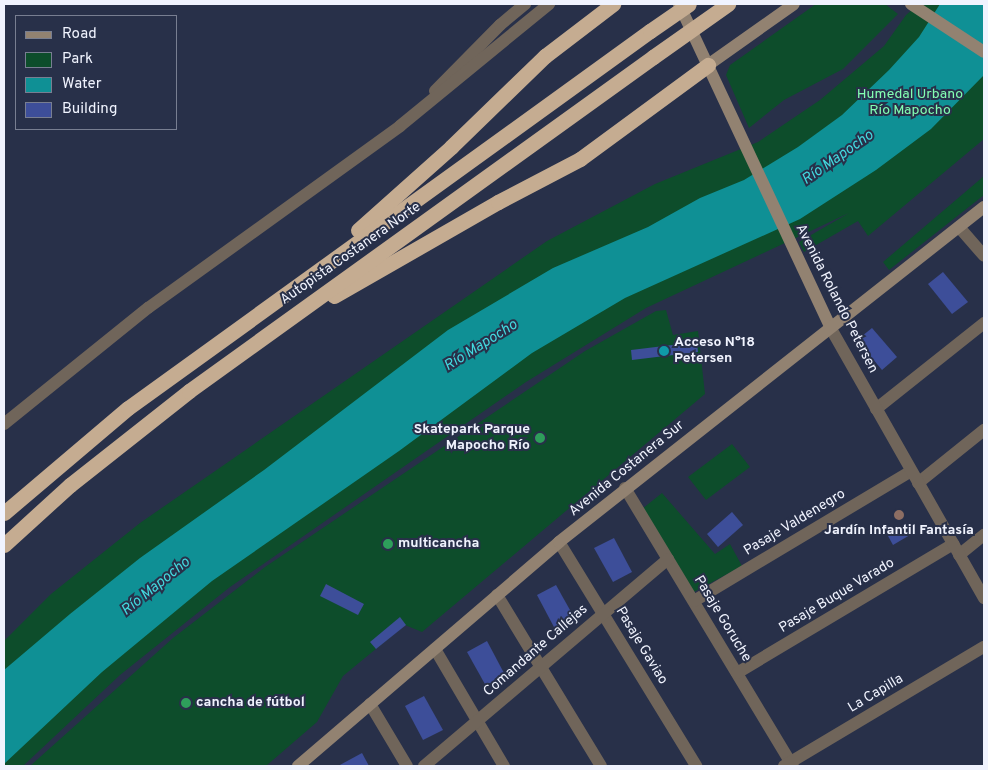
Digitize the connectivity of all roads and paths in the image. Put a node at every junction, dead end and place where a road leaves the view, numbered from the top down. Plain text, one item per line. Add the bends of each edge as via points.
1 (525, 4) edge
2 (549, 4) edge
3 (613, 4) edge
4 (679, 4) edge
5 (689, 4) edge
6 (728, 4) edge
7 (794, 4) edge
8 (911, 4) edge
9 (984, 52) edge
10 (708, 65) junction
11 (400, 126) junction
12 (984, 207) edge
13 (959, 227) junction
14 (984, 256) edge
15 (284, 295) junction
16 (284, 321) junction
17 (984, 323) edge
18 (830, 327) junction
19 (876, 409) junction
20 (4, 424) edge
21 (984, 430) edge
22 (911, 471) junction
23 (918, 483) junction
24 (625, 488) junction
25 (4, 513) edge
26 (984, 535) edge
27 (559, 542) junction
28 (953, 544) junction
29 (4, 545) edge
30 (959, 555) junction
31 (668, 559) junction
32 (497, 594) junction
33 (984, 598) edge
34 (694, 601) junction
35 (604, 613) junction
36 (984, 647) edge
37 (435, 649) junction
38 (541, 667) junction
39 (737, 673) junction
40 (370, 704) junction
41 (478, 722) junction
42 (306, 764) edge
43 (789, 765) edge
44 (407, 766) edge
45 (424, 766) edge
46 (504, 766) edge
47 (600, 766) edge
48 (696, 766) edge

1 - 11 street via 473,51
2 - 11 street
3 - 15 highway via 545,56 430,167
4 - 10 main road, Avenida Rolando Petersen
5 - 15 highway, Autopista Costanera Norte, bridge
6 - 16 highway, Autopista Costanera Norte, bridge
7 - 10 main road
8 - 9 main road
10 - 16 highway via 580,160
10 - 18 main road, Avenida Rolando Petersen
11 - 20 street via 148,308
12 - 13 main road, Avenida Costanera Sur
13 - 14 street
13 - 18 main road, Avenida Costanera Sur
15 - 25 highway, Autopista Costanera Norte via 128,408
16 - 29 highway, Autopista Costanera Norte via 144,425 70,485
17 - 19 street
18 - 19 street, Avenida Rolando Petersen
18 - 24 main road, Avenida Costanera Sur
19 - 22 street, Avenida Rolando Petersen
21 - 23 street
22 - 23 street, Avenida Rolando Petersen
22 - 34 street, Pasaje Valdenegro
23 - 28 street, Avenida Rolando Petersen
24 - 27 main road, Avenida Costanera Sur
24 - 31 street, Pasaje Goruche
26 - 30 street
27 - 32 main road, Avenida Costanera Sur
27 - 35 street, Pasaje Gaviao
28 - 30 street, Avenida Rolando Petersen
28 - 39 street, Pasaje Buque Varado
30 - 33 street, Avenida Rolando Petersen
31 - 34 street, Pasaje Goruche
31 - 35 street, Comandante Callejas
32 - 37 main road, Avenida Costanera Sur
32 - 38 street
34 - 39 street, Pasaje Goruche
35 - 38 street, Comandante Callejas
35 - 48 street, Pasaje Gaviao
36 - 43 street, La Capilla
37 - 40 main road, Avenida Costanera Sur
37 - 41 street
38 - 41 street, Comandante Callejas
38 - 47 street
39 - 43 street, Pasaje Goruche
40 - 42 main road, Avenida Costanera Sur
40 - 44 street
41 - 45 street, Comandante Callejas
41 - 46 street

